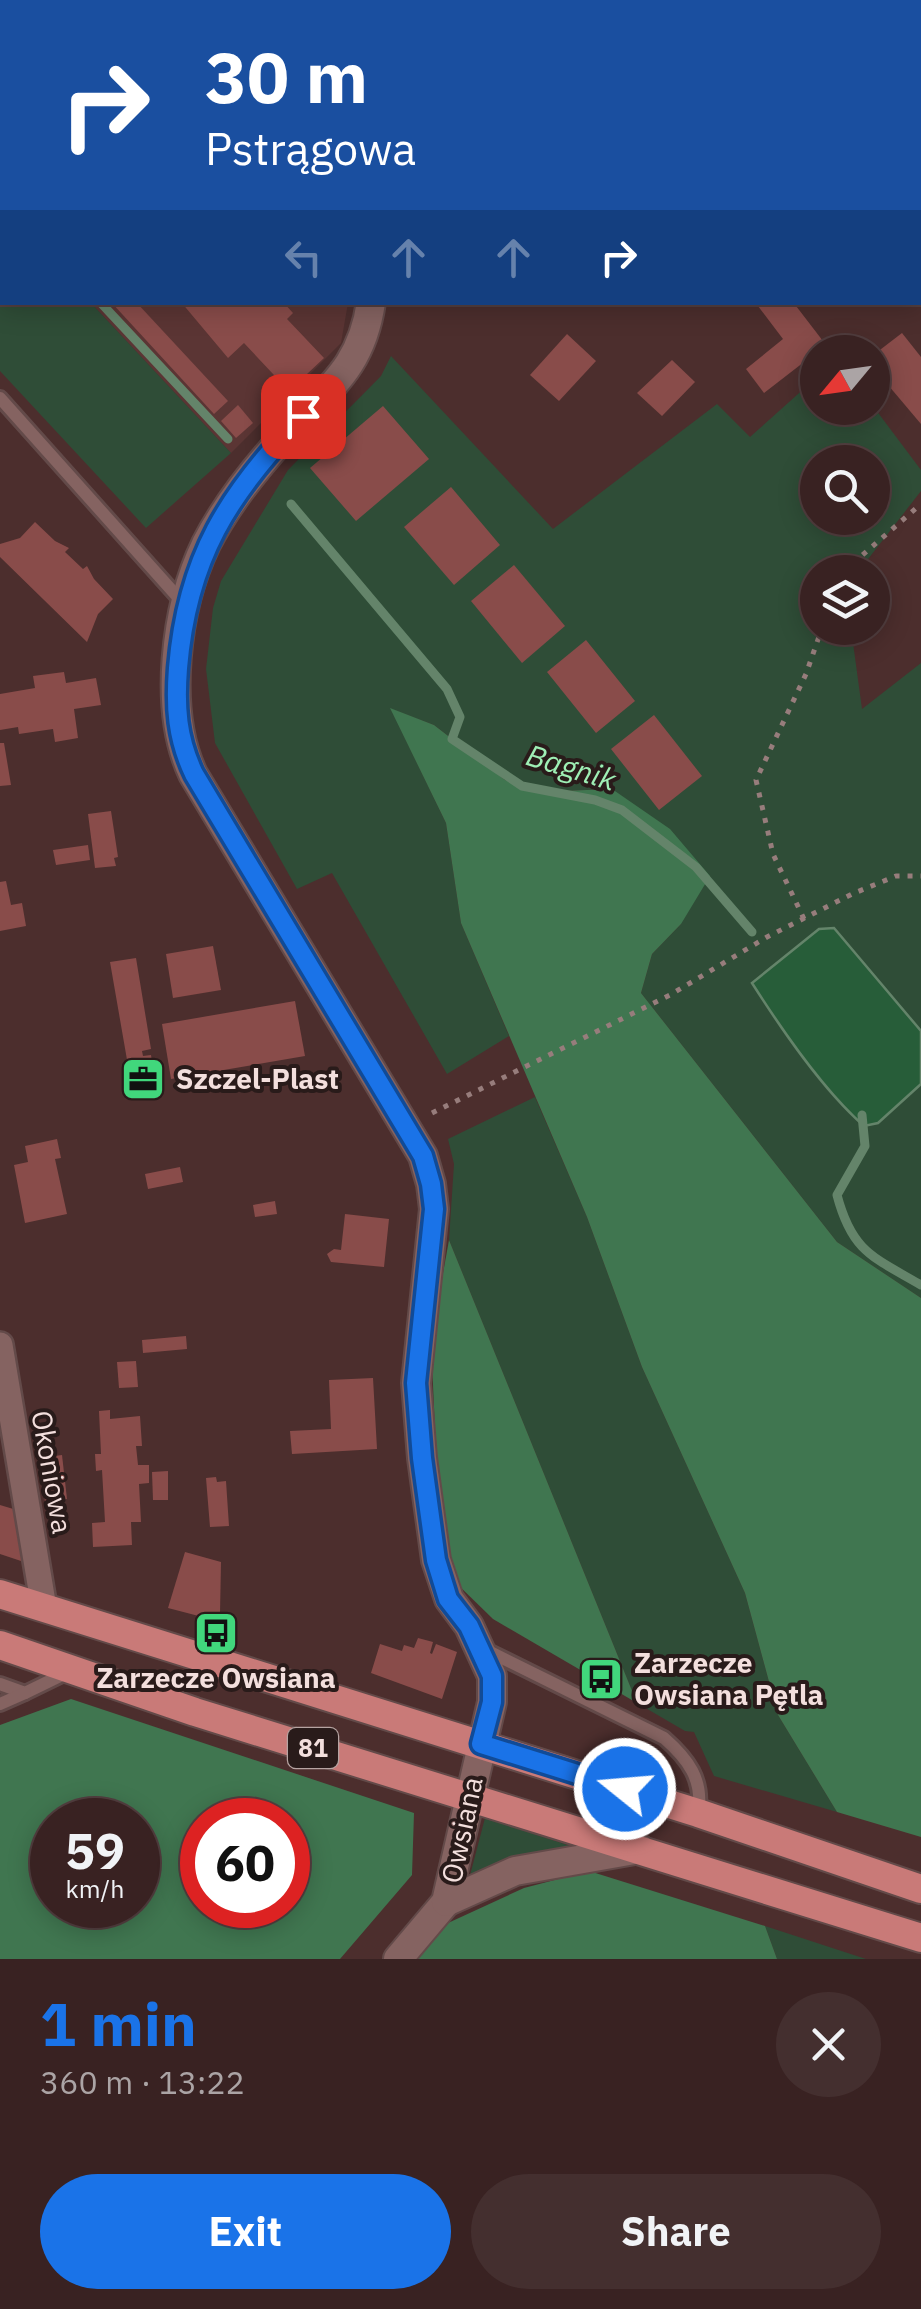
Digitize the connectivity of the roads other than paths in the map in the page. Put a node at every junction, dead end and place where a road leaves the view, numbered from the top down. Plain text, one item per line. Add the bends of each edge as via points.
1 (371, 305) edge
2 (0, 398) edge
3 (186, 606) junction
4 (0, 1346) edge
5 (0, 1594) edge
6 (44, 1608) junction
7 (0, 1645) edge
8 (480, 1647) junction
9 (72, 1670) junction
10 (0, 1684) edge
11 (25, 1693) junction
12 (0, 1704) edge
13 (481, 1744) junction
14 (470, 1797) junction
15 (698, 1813) junction
16 (640, 1849) junction
17 (921, 1889) edge
18 (446, 1902) junction
19 (921, 1938) edge
20 (398, 1959) edge

1 - 3 street, Owsiana via 358,354 282,438 206,544
2 - 3 lane
3 - 8 street, Owsiana via 176,719 184,754 423,1156 431,1184 416,1383 430,1523 448,1599
4 - 6 street, Okoniowa
5 - 6 main road, 81
6 - 13 main road, 81
7 - 9 main road, 81
8 - 13 street, Owsiana via 492,1676
8 - 15 lane via 664,1738 687,1759 702,1793
9 - 11 lane
9 - 14 main road, 81
10 - 11 lane
11 - 12 lane
13 - 14 street, Owsiana
13 - 15 main road, 81
14 - 16 main road, 81
14 - 18 street, Owsiana
15 - 17 main road, 81
16 - 18 street via 515,1870
16 - 19 main road, 81
18 - 20 street, Owsiana

